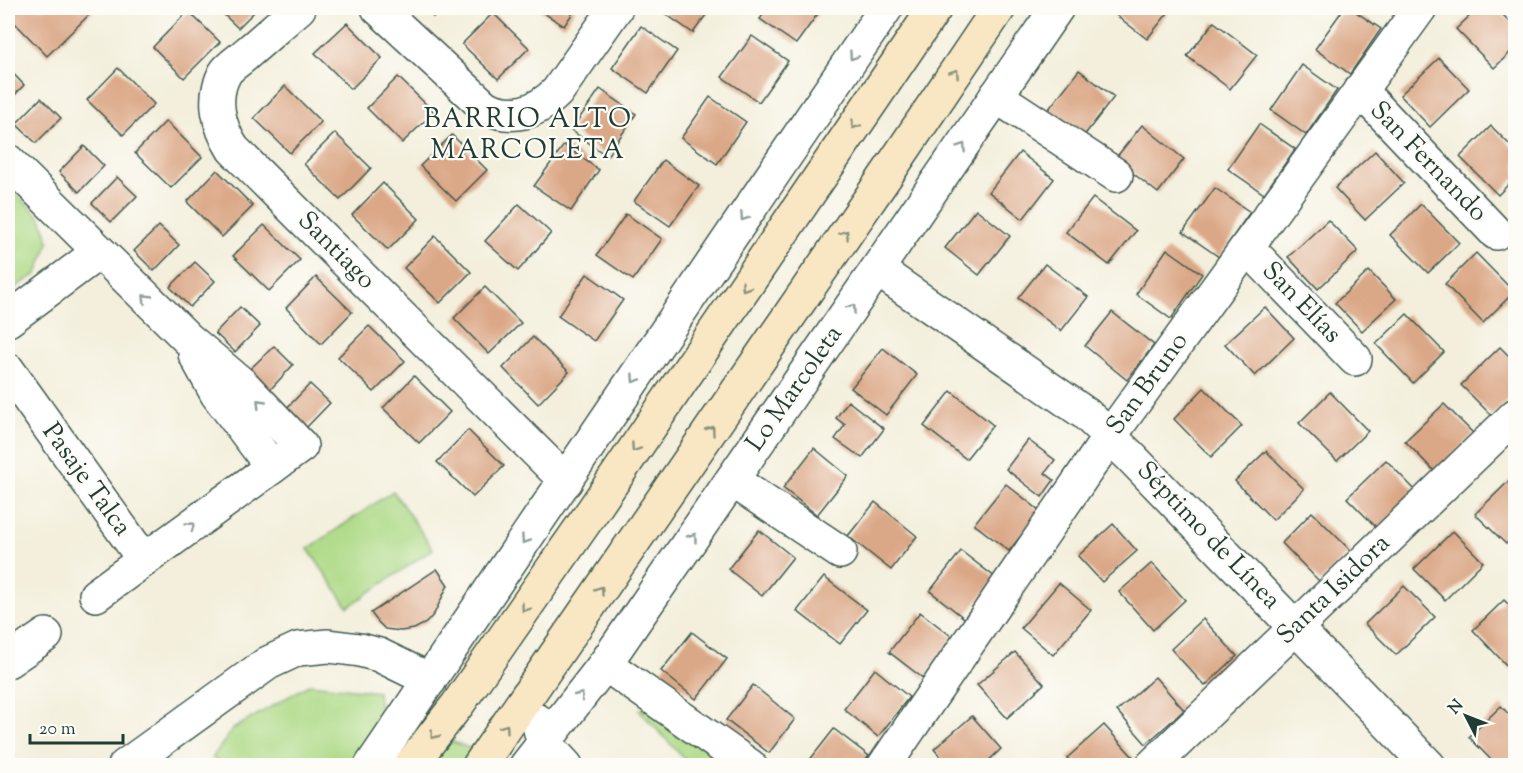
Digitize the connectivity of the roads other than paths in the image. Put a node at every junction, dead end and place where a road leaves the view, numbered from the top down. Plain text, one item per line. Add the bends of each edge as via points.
1 (299, 8) edge
2 (378, 8) edge
3 (615, 8) edge
4 (886, 8) edge
5 (935, 8) edge
6 (999, 8) edge
7 (1057, 8) edge
8 (1420, 8) edge
9 (1360, 90) junction
10 (996, 96) junction
11 (8, 161) edge
12 (1116, 175) dead end
13 (1496, 233) dead end
14 (1247, 247) junction
15 (99, 252) junction
16 (878, 270) junction
17 (8, 320) edge
18 (188, 339) junction
19 (1355, 359) dead end
20 (8, 370) edge
21 (1515, 415) edge
22 (1110, 435) junction
23 (272, 467) junction
24 (732, 480) junction
25 (566, 481) junction
26 (840, 552) dead end
27 (144, 560) junction
28 (96, 595) dead end
29 (1295, 627) junction
30 (605, 664) junction
31 (430, 680) junction
32 (531, 690) junction
33 (534, 753) edge
34 (1422, 763) edge
35 (129, 764) edge
36 (371, 765) edge
37 (410, 765) edge
38 (479, 765) edge
39 (566, 765) edge
40 (750, 765) edge
41 (884, 765) edge
42 (1152, 765) edge

1 - 25 street, Santiago via 225,72 218,112 226,138
2 - 3 street via 485,107 507,114 520,114 546,103
4 -> 25 street
5 -> 37 main road via 594,509 458,704
32 -> 6 main road, Lo Marcoleta
7 - 10 street, Lo Marcoleta
8 - 9 street, San Bruno
9 - 13 street, San Fernando
9 - 14 street, San Bruno
10 - 12 street
16 -> 10 street, Lo Marcoleta
11 - 15 street
14 - 19 street, San Elías
14 - 22 street, San Bruno
15 - 17 street
18 -> 15 street
16 - 22 street, Séptimo de Línea via 1086,414
24 -> 16 street, Lo Marcoleta
18 - 23 street via 217,394
23 -> 18 street via 301,446 243,385
20 - 27 street, Pasaje Talca
21 - 29 street, Santa Isidora
22 - 29 street, Séptimo de Línea
22 - 41 street, San Bruno
27 -> 23 street
24 - 26 street
30 -> 24 street, Lo Marcoleta
25 -> 31 street
27 - 28 street
29 - 34 street, Séptimo de Línea
29 - 42 street, Santa Isidora
33 -> 30 street, Lo Marcoleta
30 - 40 street
31 - 35 street via 360,650 298,648 268,663
31 - 36 street
32 - 33 street
38 -> 32 main road, Lo Marcoleta
33 - 39 street

